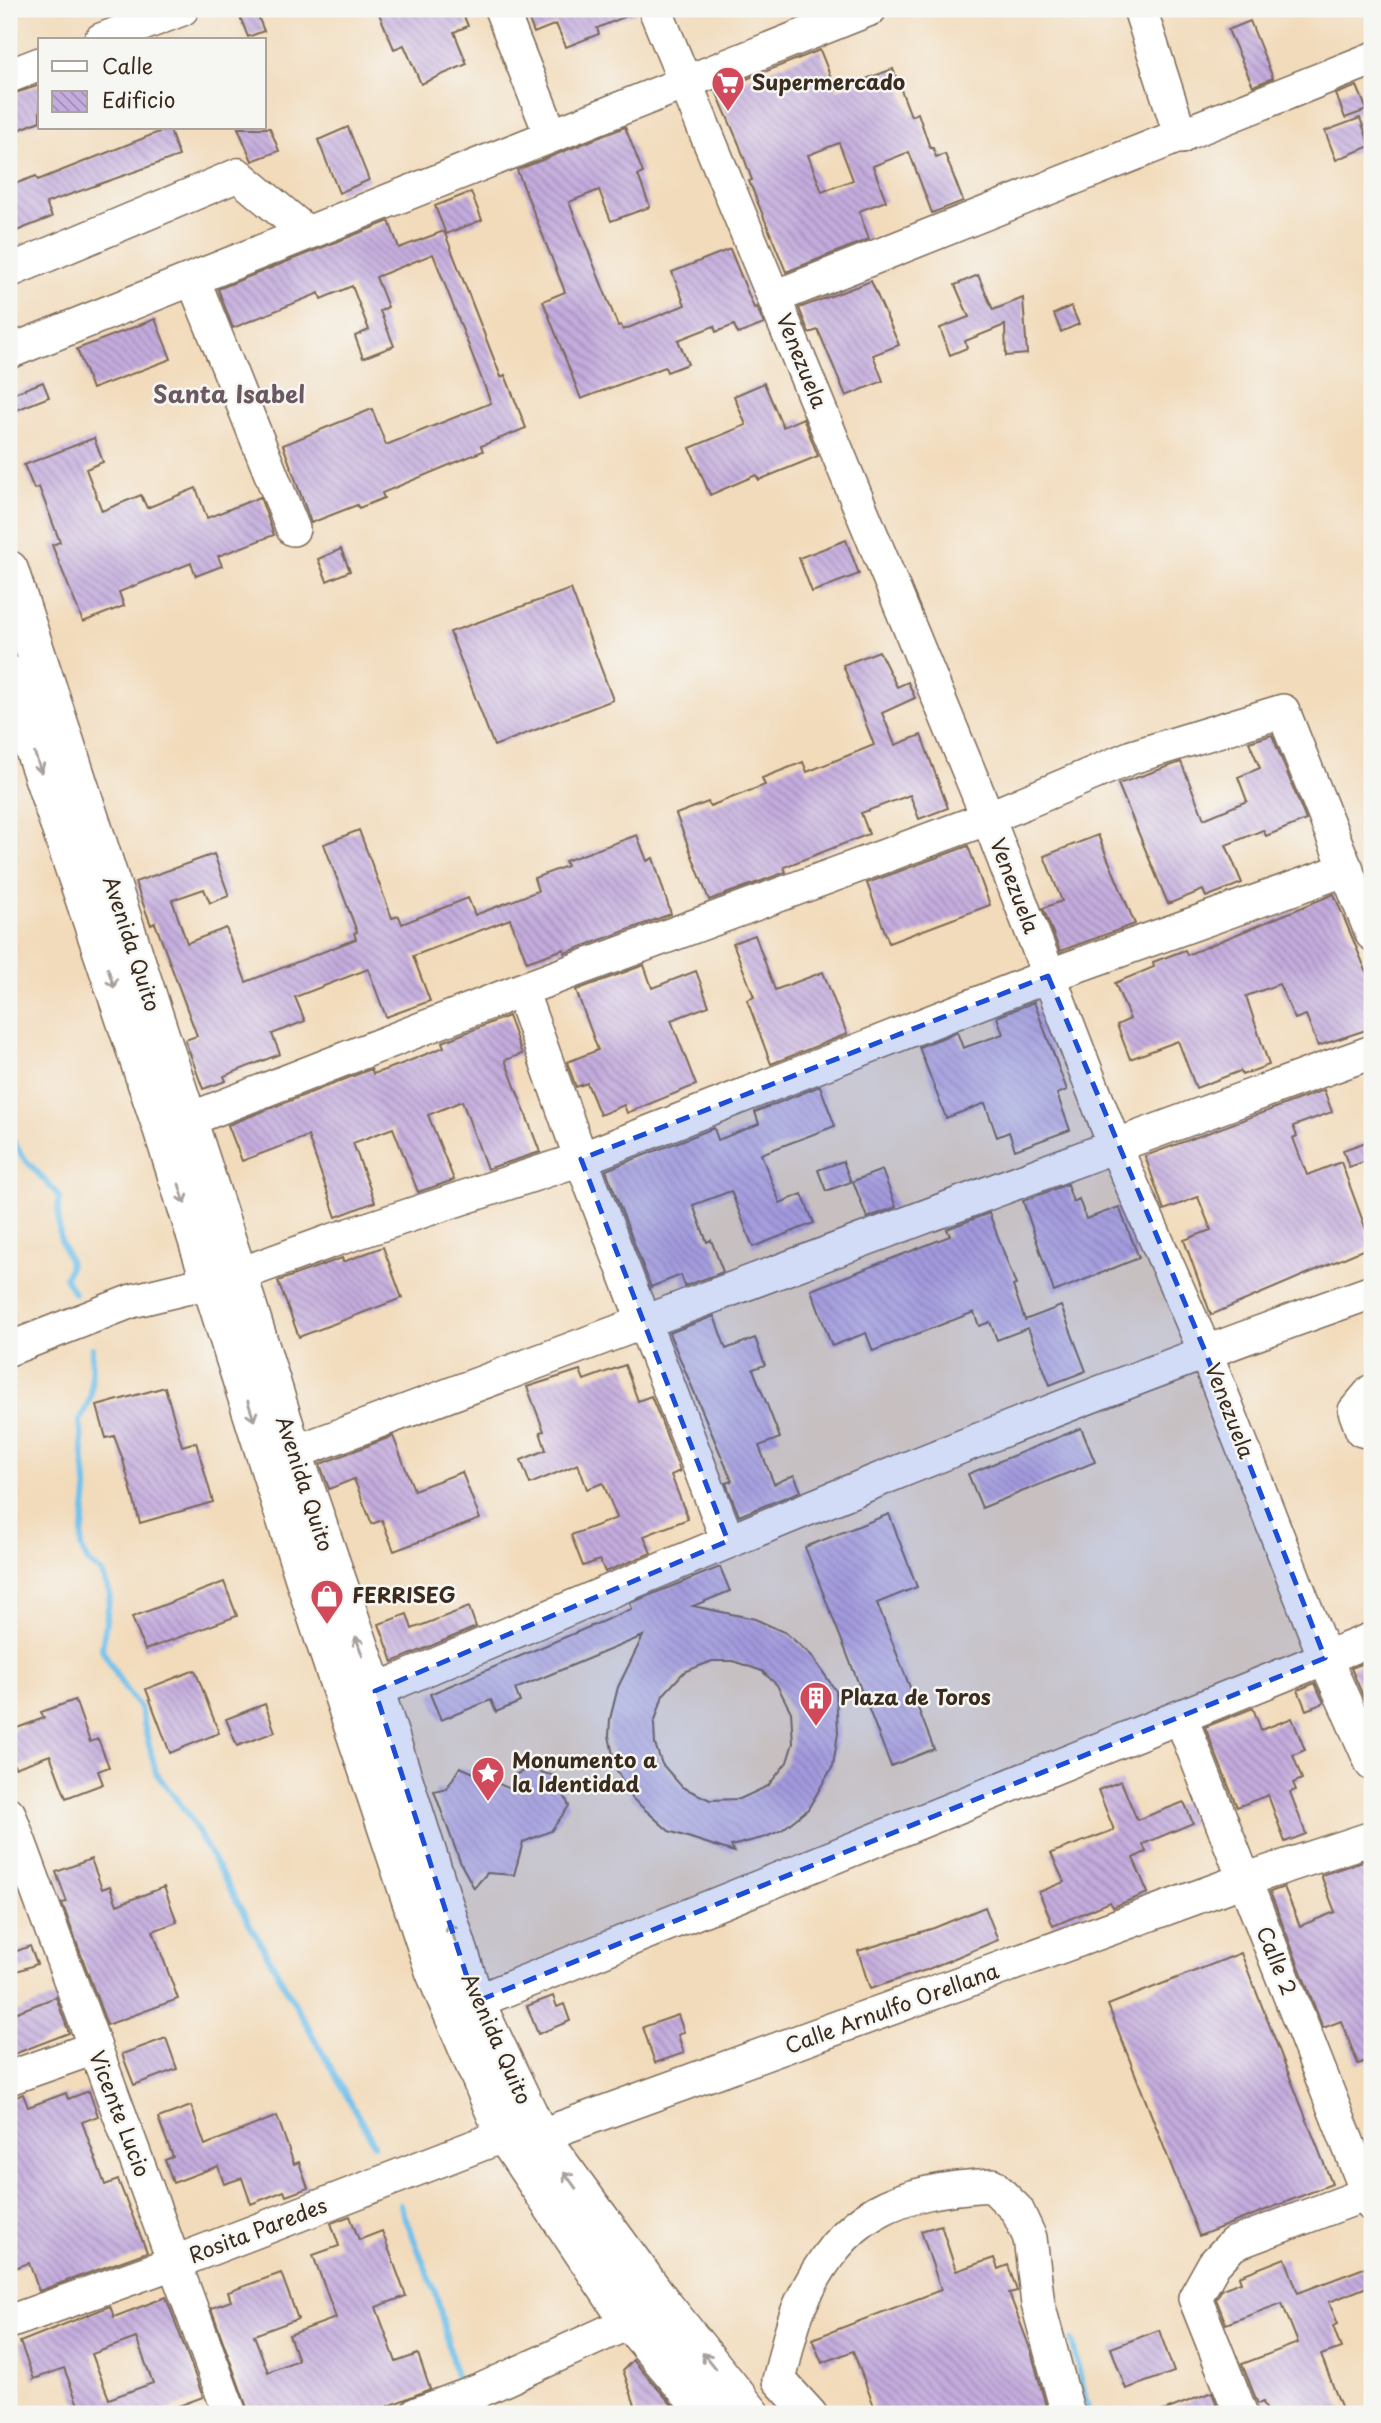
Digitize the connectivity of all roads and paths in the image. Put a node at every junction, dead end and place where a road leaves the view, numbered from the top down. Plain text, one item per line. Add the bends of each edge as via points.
1 (182, 9) edge
2 (501, 9) edge
3 (655, 9) edge
4 (870, 9) edge
5 (1140, 9) edge
6 (106, 38) edge
7 (1372, 59) edge
8 (38, 65) edge
9 (9, 76) edge
10 (685, 83) junction
11 (551, 135) junction
12 (1181, 137) junction
13 (307, 233) junction
14 (9, 271) edge
15 (193, 279) junction
16 (775, 297) junction
17 (10, 346) edge
18 (293, 528) dead end
19 (9, 570) edge
20 (9, 675) edge
21 (988, 818) junction
22 (1348, 869) junction
23 (1372, 934) edge
24 (1048, 976) junction
25 (521, 990) junction
26 (1372, 1052) edge
27 (188, 1120) junction
28 (1114, 1144) junction
29 (581, 1159) junction
30 (224, 1278) junction
31 (1372, 1292) edge
32 (643, 1324) junction
33 (9, 1349) edge
34 (1205, 1351) junction
35 (1372, 1391) edge
36 (1372, 1432) edge
37 (293, 1453) junction
38 (728, 1541) junction
39 (1372, 1639) edge
40 (1325, 1658) junction
41 (375, 1691) junction
42 (1181, 1718) junction
43 (1372, 1764) edge
44 (10, 1822) edge
45 (1372, 1838) edge
46 (1244, 1880) junction
47 (475, 2002) junction
48 (94, 2048) junction
49 (9, 2078) edge
50 (522, 2135) junction
51 (1371, 2197) edge
52 (176, 2262) junction
53 (9, 2322) edge
54 (631, 2322) junction
55 (430, 2409) edge
56 (230, 2414) edge
57 (708, 2414) edge
58 (751, 2414) edge
59 (810, 2414) edge
60 (1068, 2414) edge
61 (1241, 2414) edge

1 - 6 street
2 - 11 street
3 - 10 street, Venezuela
4 - 10 street
5 - 12 street
7 - 12 street
8 - 9 street
10 - 11 street
10 - 16 street, Venezuela
11 - 13 street
12 - 16 street
13 - 14 street via 238,174
13 - 15 street
15 - 17 street
15 - 18 street
16 - 21 street, Venezuela
19 - 27 highway, Avenida Quito
20 -> 30 highway, Avenida Quito via 162,1128
21 - 22 street via 1132,757 1283,711
21 - 24 street, Venezuela
21 - 25 street
22 - 23 street
22 - 24 street
24 - 28 street, Venezuela
24 - 29 street
25 - 27 street
25 - 29 street
26 - 28 street
27 - 30 highway, Avenida Quito
28 - 32 street
28 - 34 street, Venezuela
29 - 30 street
29 - 32 street
30 - 33 street via 132,1301
30 - 37 highway, Avenida Quito
30 -> 50 highway, Avenida Quito via 435,1972
31 - 34 street
32 - 37 street
32 - 38 street
34 - 38 street
34 - 40 street, Venezuela
35 - 36 street via 1355,1411 1362,1430
41 -> 37 highway, Avenida Quito
38 - 41 street
39 - 40 street
40 - 42 street
40 - 43 street, Venezuela
47 -> 41 highway, Avenida Quito
42 - 46 street, Calle 2
42 - 47 street
44 - 48 street, Vicente Lucio
45 - 46 street, Calle Arnulfo Orellana
46 - 50 street, Calle Arnulfo Orellana
46 - 51 street, Calle 2
47 - 50 highway, Avenida Quito
48 - 49 street
48 - 52 street, Vicente Lucio
50 - 52 street, Rosita Paredes
50 - 54 highway, Avenida Quito
58 -> 50 highway, Avenida Quito
51 - 61 street via 1233,2244 1214,2264 1195,2298
52 - 53 street, Rosita Paredes
52 - 56 street, Vicente Lucio
54 - 55 street
54 - 57 highway, Avenida Quito
59 - 60 street via 779,2380 800,2304 838,2240 877,2209 921,2193 992,2185 1017,2210 1030,2238 1038,2304

